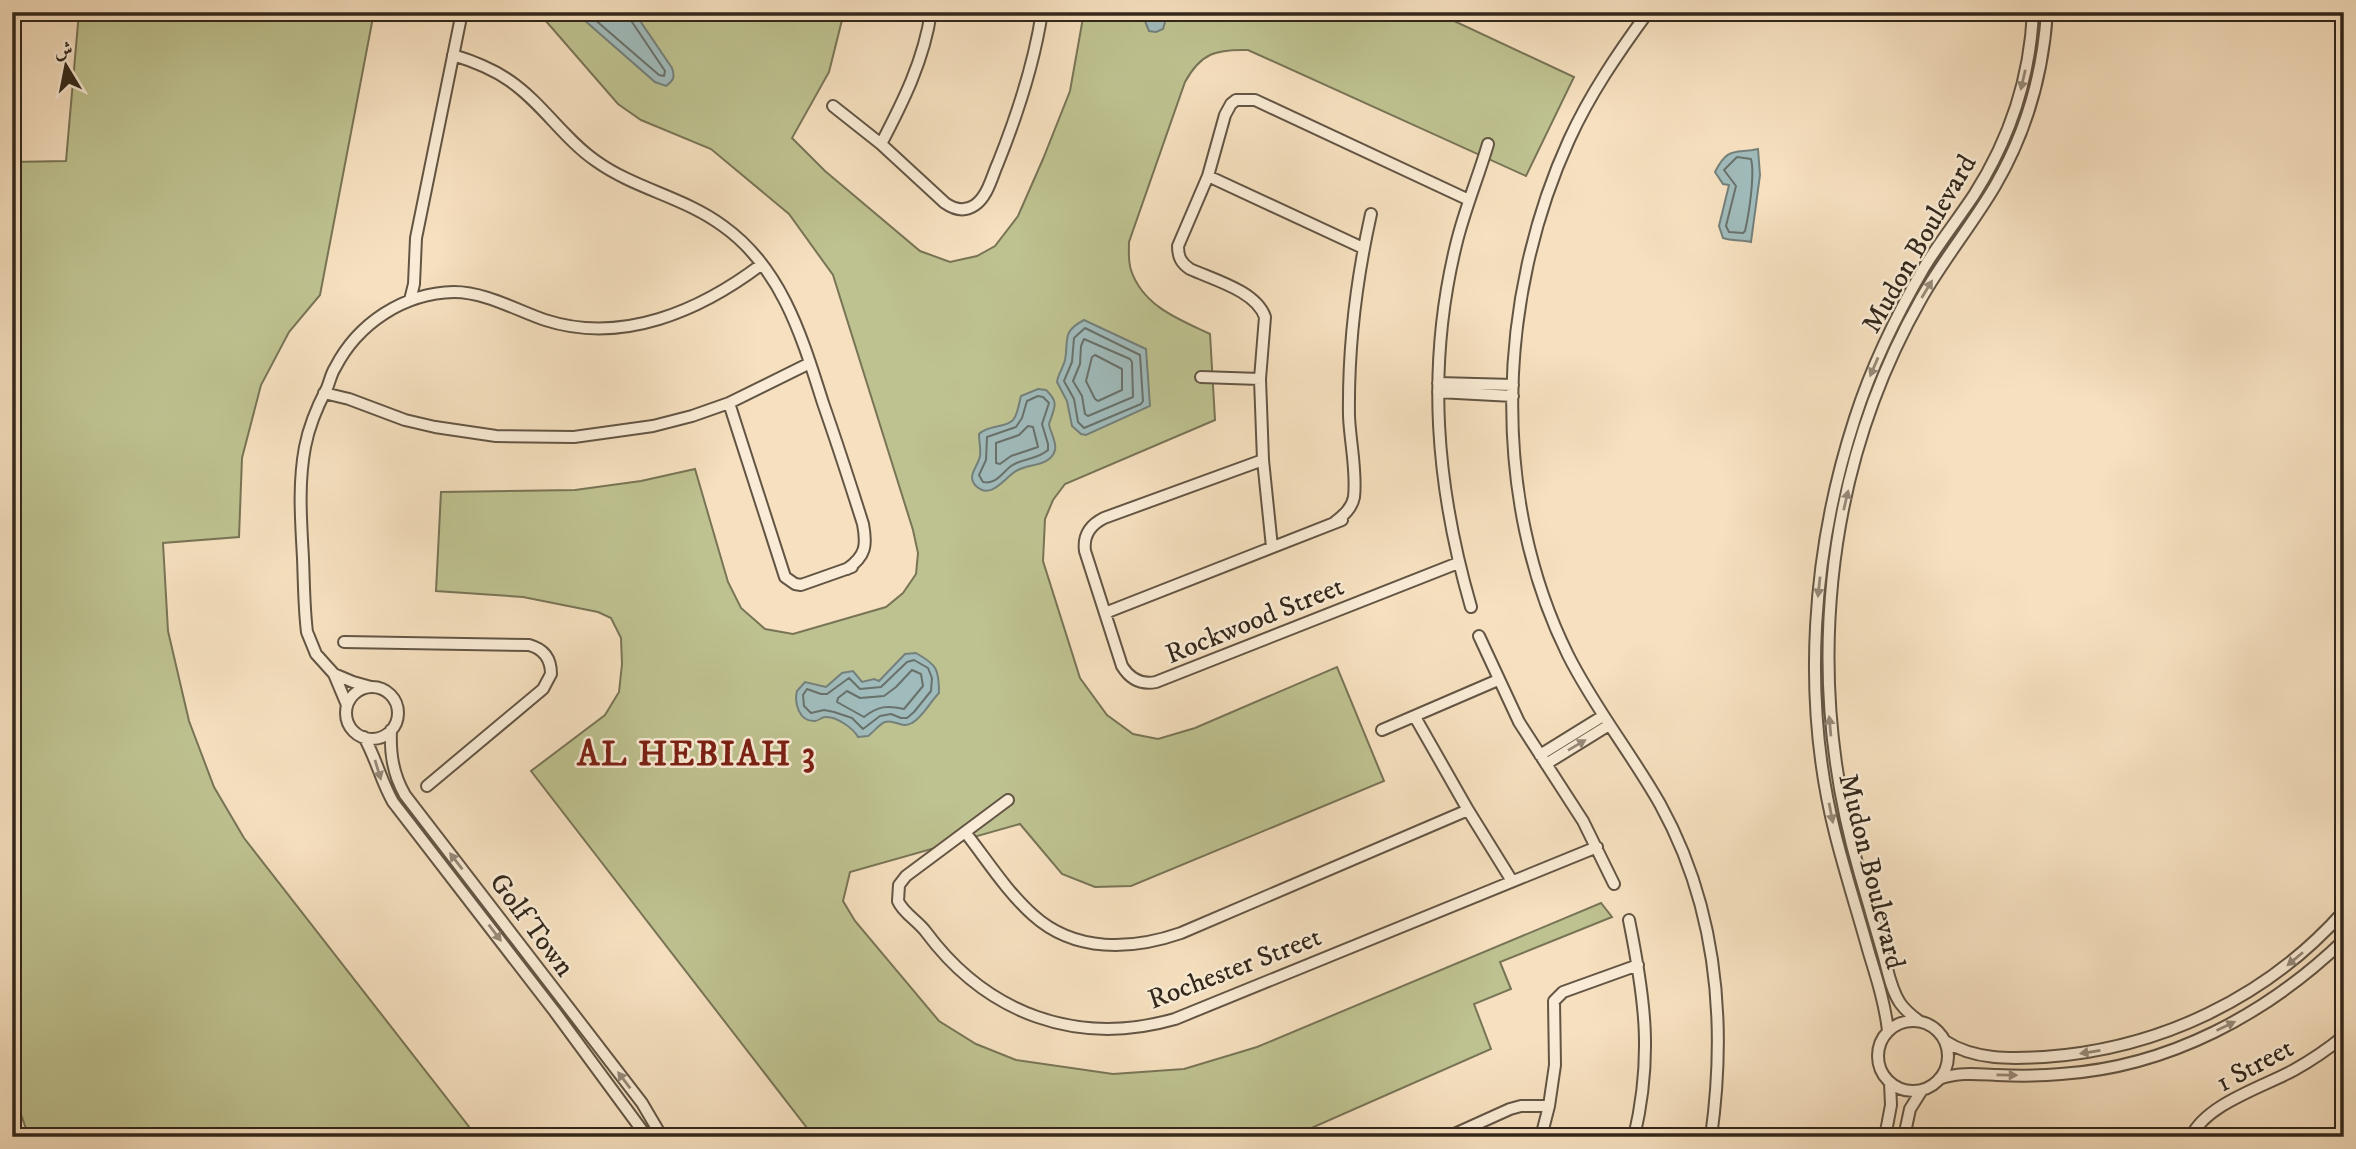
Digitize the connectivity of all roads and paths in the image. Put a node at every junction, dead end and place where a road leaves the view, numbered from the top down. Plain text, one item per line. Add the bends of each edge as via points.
1 (462, 12) edge
2 (931, 12) edge
3 (1042, 12) edge
4 (1648, 12) edge
5 (2033, 12) edge
6 (2047, 12) edge
7 (453, 55) junction
8 (833, 106) dead end
9 (881, 144) junction
10 (1488, 144) dead end
11 (1208, 176) junction
12 (1469, 200) junction
13 (1371, 214) dead end
14 (1363, 248) junction
15 (762, 264) junction
16 (414, 278) junction
17 (428, 295) junction
18 (410, 300) junction
19 (810, 363) junction
20 (1201, 377) dead end
21 (1260, 379) junction
22 (1438, 387) junction
23 (326, 389) junction
24 (1513, 391) junction
25 (729, 403) junction
26 (1263, 460) junction
27 (1272, 547) junction
28 (1458, 563) junction
29 (1471, 607) dead end
30 (1105, 613) junction
31 (1479, 636) dead end
32 (344, 642) dead end
33 (334, 674) junction
34 (1498, 680) junction
35 (373, 687) junction
36 (347, 705) junction
37 (1415, 717) junction
38 (1606, 721) junction
39 (391, 730) junction
40 (1382, 730) dead end
41 (363, 737) junction
42 (1543, 759) junction
43 (427, 786) dead end
44 (1008, 800) dead end
45 (1468, 810) junction
46 (965, 832) junction
47 (1597, 847) junction
48 (1513, 881) junction
49 (1614, 884) dead end
50 (2344, 911) edge
51 (1629, 920) dead end
52 (2344, 940) edge
53 (1638, 965) junction
54 (1919, 1021) junction
55 (1888, 1031) junction
56 (2344, 1036) edge
57 (1945, 1041) junction
58 (1939, 1079) junction
59 (1890, 1083) junction
60 (1922, 1090) junction
61 (1549, 1106) junction
62 (647, 1137) edge
63 (662, 1137) edge
64 (1448, 1137) edge
65 (1541, 1137) edge
66 (1634, 1137) edge
67 (1711, 1137) edge
68 (1885, 1137) edge
69 (1904, 1137) edge
70 (2191, 1137) edge

1 - 7 street
2 - 9 street via 920,59
3 - 9 street via 1016,118 988,187 975,198 962,202 940,198
4 - 24 street via 1586,106 1540,218 1524,279
5 -> 55 street, Mudon Boulevard via 2024,81 2004,140 1979,187 1922,271 1883,347 1848,441 1824,545 1815,642 1822,762 1834,830
54 -> 6 street, Mudon Boulevard via 1905,1010 1892,986 1838,784 1827,658 1834,565 1849,486 1878,390 1921,299 2015,147 2039,73
7 - 15 street via 512,82 594,160 703,212
7 - 16 street via 416,238
8 - 9 street
10 - 12 street
11 - 12 street via 1227,109 1236,100 1249,98
11 - 14 street
11 - 21 street via 1178,246 1180,260 1252,298 1262,309
12 - 22 street via 1447,290
13 - 14 street
14 - 27 street via 1350,355 1355,509 1351,515
15 - 17 street via 698,304 615,329 566,326 471,294
15 - 19 street via 795,319
16 - 17 street
16 - 18 street
17 - 18 street
18 - 23 street via 361,332 339,361
19 - 25 street
19 - 25 street via 870,535 871,551 862,564 817,580 792,574 779,554
20 - 21 street
21 - 26 street
22 - 24 street
22 - 28 street via 1442,480
23 - 25 street via 435,428 535,438 653,426
23 - 33 street via 310,427 302,467 302,544 307,632 316,654
24 - 38 street via 1521,503 1539,584 1567,654
26 - 27 street
26 - 30 street, Rockwood Street via 1094,524 1085,539 1085,551
27 - 30 street
28 - 29 street
28 - 30 street, Rockwood Street via 1151,683 1126,672
31 - 34 street
32 - 43 street via 529,645 548,657 551,674 543,689
33 - 35 street
33 - 36 street
34 - 37 street
34 - 42 street
35 - 36 street via 362,689
35 - 39 street via 383,689 396,703 398,713
36 - 41 street via 347,721
37 - 40 street
37 - 45 street
38 - 42 street
38 - 67 street via 1679,842 1706,924 1719,1009
39 - 41 street via 373,739
63 -> 39 street, Golf Town via 642,1103 405,795 394,772
41 -> 62 street, Golf Town via 393,802
42 - 47 street
44 - 46 street, Rochester Street
45 - 46 street, Rochester Street via 1181,933 1131,946 1080,940 1035,917
45 - 48 street
46 - 48 street, Rochester Street via 902,880 897,890 900,906 954,966 989,994 1045,1020 1093,1029 1126,1029 1175,1019
47 - 48 street, Rochester Street
47 - 49 street
50 -> 57 street via 2309,947 2258,986 2167,1032 2100,1050 2030,1058 1966,1053
51 - 53 street
58 -> 52 street via 1964,1073 2034,1076 2076,1072 2128,1064 2183,1047 2268,1003
53 - 61 street via 1558,996 1553,1008 1555,1065
53 - 66 street via 1646,1059
54 - 55 street via 1897,1024
54 - 57 street via 1930,1025
55 - 59 street via 1881,1041 1878,1063
56 - 70 street, 1 Street via 2297,1069 2216,1109
57 - 58 street via 1946,1068
58 - 60 street
59 - 60 street via 1900,1089
59 - 68 street
60 - 69 street via 1910,1108
61 - 64 street via 1510,1109
61 - 65 street

